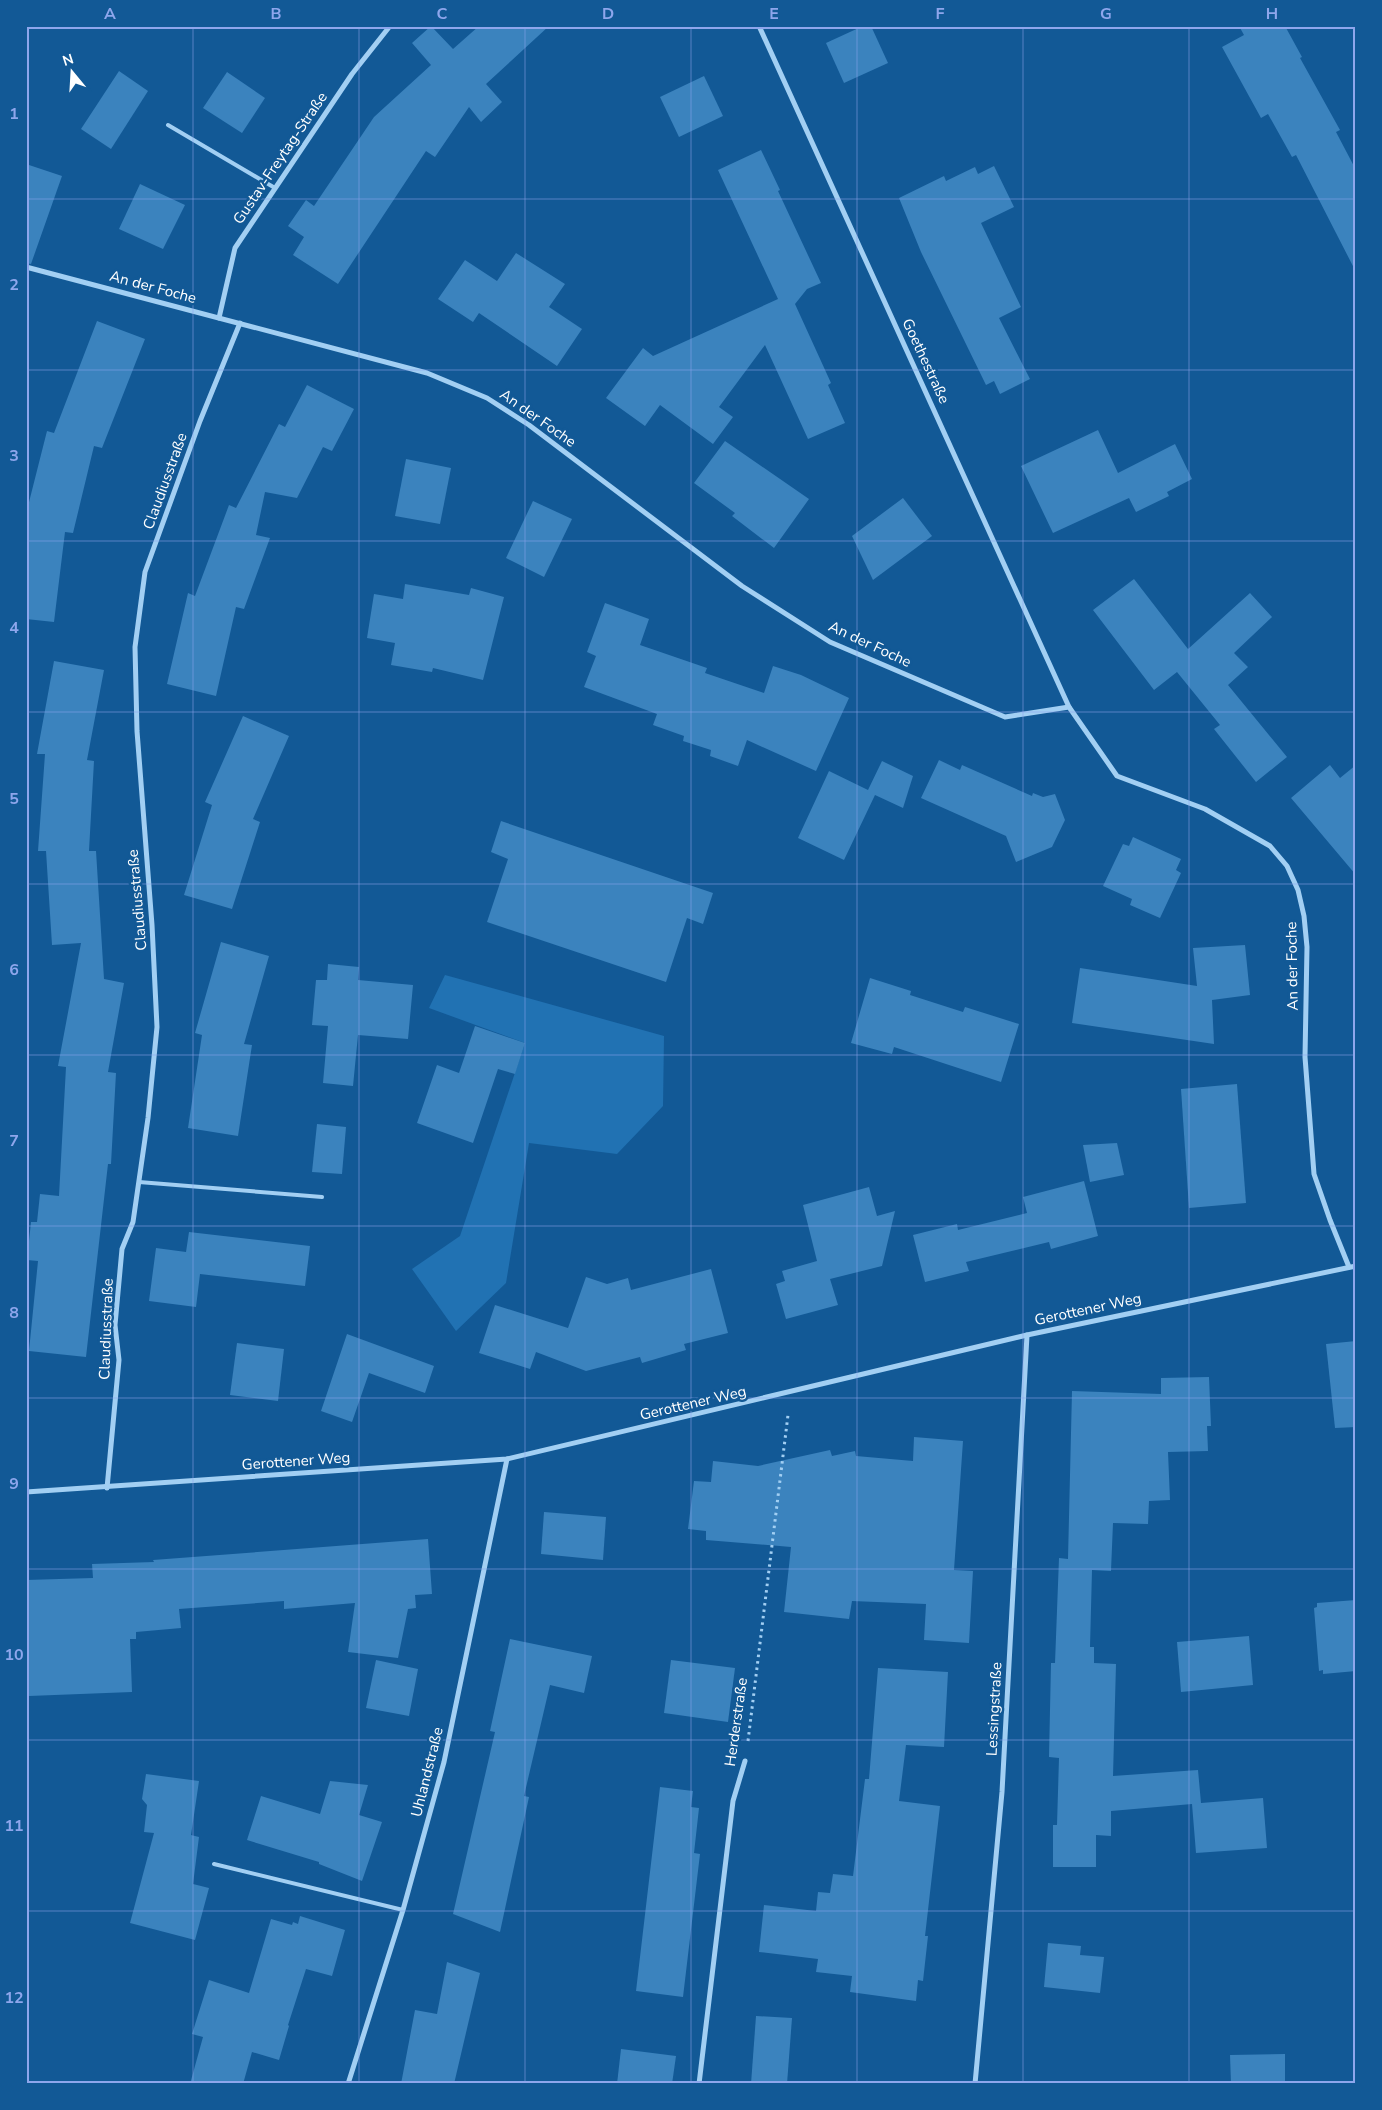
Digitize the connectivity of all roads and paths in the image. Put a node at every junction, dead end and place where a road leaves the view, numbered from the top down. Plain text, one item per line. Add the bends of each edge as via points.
1 (390, 26) edge
2 (759, 26) edge
3 (168, 125) dead end
4 (275, 188) junction
5 (26, 266) edge
6 (219, 318) junction
7 (240, 322) junction
8 (1069, 708) junction
9 (139, 1182) junction
10 (322, 1197) dead end
11 (1356, 1266) edge
12 (1349, 1267) junction
13 (1027, 1335) junction
14 (791, 1393) junction
15 (506, 1459) junction
16 (107, 1488) junction
17 (26, 1492) edge
18 (745, 1761) joint
19 (214, 1864) dead end
20 (403, 1910) junction
21 (348, 2084) edge
22 (699, 2084) edge
23 (975, 2084) edge

1 - 4 street, Gustav-Freytag-Straße via 352,74
2 - 8 street, Goethestraße
3 - 4 lane
4 - 6 street, Gustav-Freytag-Straße via 235,248
5 - 6 street, An der Foche
6 - 7 street, An der Foche
7 - 8 street, An der Foche via 427,372 487,398 616,489 742,586 830,642 1005,717
7 - 9 street, Claudiusstraße via 145,572 135,647 137,731 157,1027
8 - 12 street, An der Foche via 1117,776 1205,809 1270,846 1287,866 1298,890 1307,947 1305,1056 1314,1174
9 - 10 lane
9 - 16 street, Claudiusstraße via 133,1222 122,1249 116,1325 119,1360
11 - 12 street, Gerottener Weg
12 - 13 street, Gerottener Weg
13 - 14 street, Gerottener Weg
13 - 23 street, Lessingstraße via 1002,1792
14 - 15 street, Gerottener Weg
14 - 18 path, Herderstraße
15 - 16 street, Gerottener Weg
15 - 20 street, Uhlandstraße via 444,1762
16 - 17 street, Gerottener Weg
18 - 22 street, Herderstraße via 733,1801
19 - 20 lane
20 - 21 street, Uhlandstraße

